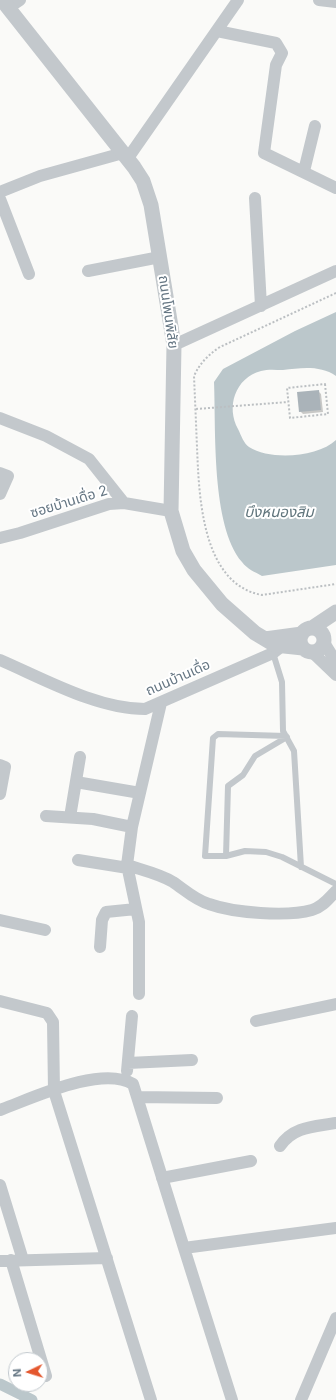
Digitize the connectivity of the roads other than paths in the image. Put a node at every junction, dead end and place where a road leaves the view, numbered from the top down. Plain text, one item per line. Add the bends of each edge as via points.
1 (238, 0) edge
2 (319, 0) edge
3 (336, 2) edge
4 (10, 3) edge
5 (217, 31) junction
6 (315, 126) dead end
7 (126, 156) junction
8 (304, 172) junction
9 (336, 188) edge
10 (0, 192) edge
11 (255, 198) dead end
12 (0, 199) edge
13 (160, 257) junction
14 (88, 271) dead end
15 (336, 271) edge
16 (29, 274) dead end
17 (261, 306) junction
18 (174, 345) junction
19 (0, 418) edge
20 (0, 473) edge
21 (0, 494) edge
22 (124, 503) junction
23 (171, 511) junction
24 (0, 538) edge
25 (336, 612) edge
26 (336, 615) edge
27 (265, 639) junction
28 (310, 639) junction
29 (278, 650) junction
30 (0, 660) edge
31 (336, 662) edge
32 (336, 675) edge
33 (161, 703) junction
34 (286, 737) junction
35 (80, 757) dead end
36 (0, 766) edge
37 (76, 782) junction
38 (140, 793) junction
39 (0, 794) edge
40 (71, 810) dead end
41 (46, 816) dead end
42 (132, 827) junction
43 (226, 856) junction
44 (78, 860) dead end
45 (127, 866) junction
46 (300, 867) junction
47 (336, 884) edge
48 (336, 891) edge
49 (136, 909) junction
50 (0, 920) edge
51 (45, 930) dead end
52 (100, 947) dead end
53 (139, 994) dead end
54 (0, 1001) edge
55 (336, 1004) edge
56 (132, 1016) dead end
57 (256, 1021) dead end
58 (192, 1060) dead end
59 (128, 1064) junction
60 (126, 1080) junction
61 (54, 1090) junction
62 (137, 1097) junction
63 (217, 1098) dead end
64 (0, 1110) edge
65 (336, 1123) edge
66 (280, 1146) dead end
67 (251, 1161) dead end
68 (162, 1178) junction
69 (0, 1185) edge
70 (336, 1228) edge
71 (184, 1248) junction
72 (107, 1258) junction
73 (11, 1260) edge
74 (336, 1318) edge
75 (39, 1352) edge
76 (151, 1400) edge
77 (232, 1400) edge
78 (301, 1400) edge

1 - 5 street
2 - 3 street
4 - 7 street, ถนนโพนพิสัย
5 - 7 street
5 - 8 street via 276,43 280,48 282,53 276,65 264,153
6 - 8 street
7 - 10 street via 40,176
7 - 13 street, ถนนโพนพิสัย via 143,181 152,206
8 - 9 street
11 - 17 street
12 - 16 street
13 - 14 street
13 - 18 street, ถนนโพนพิสัย
15 - 17 street
17 - 18 street
18 - 23 street, ถนนโพนพิสัย
19 - 22 street via 46,436 89,459
20 - 21 street via 8,476
22 - 23 street, ซอยบ้านเดื่อ 2
22 - 24 street, ซอยบ้านเดื่อ 2 via 100,506
23 - 27 street, ถนนโพนพิสัย via 183,551 194,570 222,604
25 - 28 street
26 - 28 street
27 - 28 street
27 - 29 street, ถนนโพนพิสัย
28 - 29 street
28 - 31 street
28 - 32 street
29 - 33 street, ถนนบ้านเดื่อ
29 - 34 lane via 282,682 282,725
30 - 33 street, ถนนบ้านเดื่อ via 114,706 145,709
33 - 38 street
34 - 43 lane via 255,756 243,775 228,786
34 - 43 lane via 218,734 212,738 205,856
34 - 46 lane via 294,752
35 - 37 street
36 - 39 street via 5,767
37 - 38 street
37 - 40 street
38 - 42 street
41 - 42 street via 93,819
42 - 45 street
43 - 46 lane via 245,851 266,852
44 - 45 street
45 - 48 street via 172,882 196,899 211,905 242,910 286,914 313,910 323,905
45 - 49 street
46 - 47 lane
49 - 52 street via 106,912 102,920
49 - 53 street via 139,922
50 - 51 street
54 - 61 street via 47,1013 53,1022
55 - 57 street
56 - 59 street
58 - 59 street
59 - 60 street
60 - 61 street via 99,1078
60 - 62 street via 133,1084
61 - 64 street
61 - 72 street
62 - 63 street
62 - 68 street
65 - 66 street via 299,1130 287,1137
67 - 68 street
68 - 71 street
69 - 73 street
70 - 71 street
71 - 77 street
72 - 73 street
72 - 76 street
73 - 75 street
74 - 78 street

